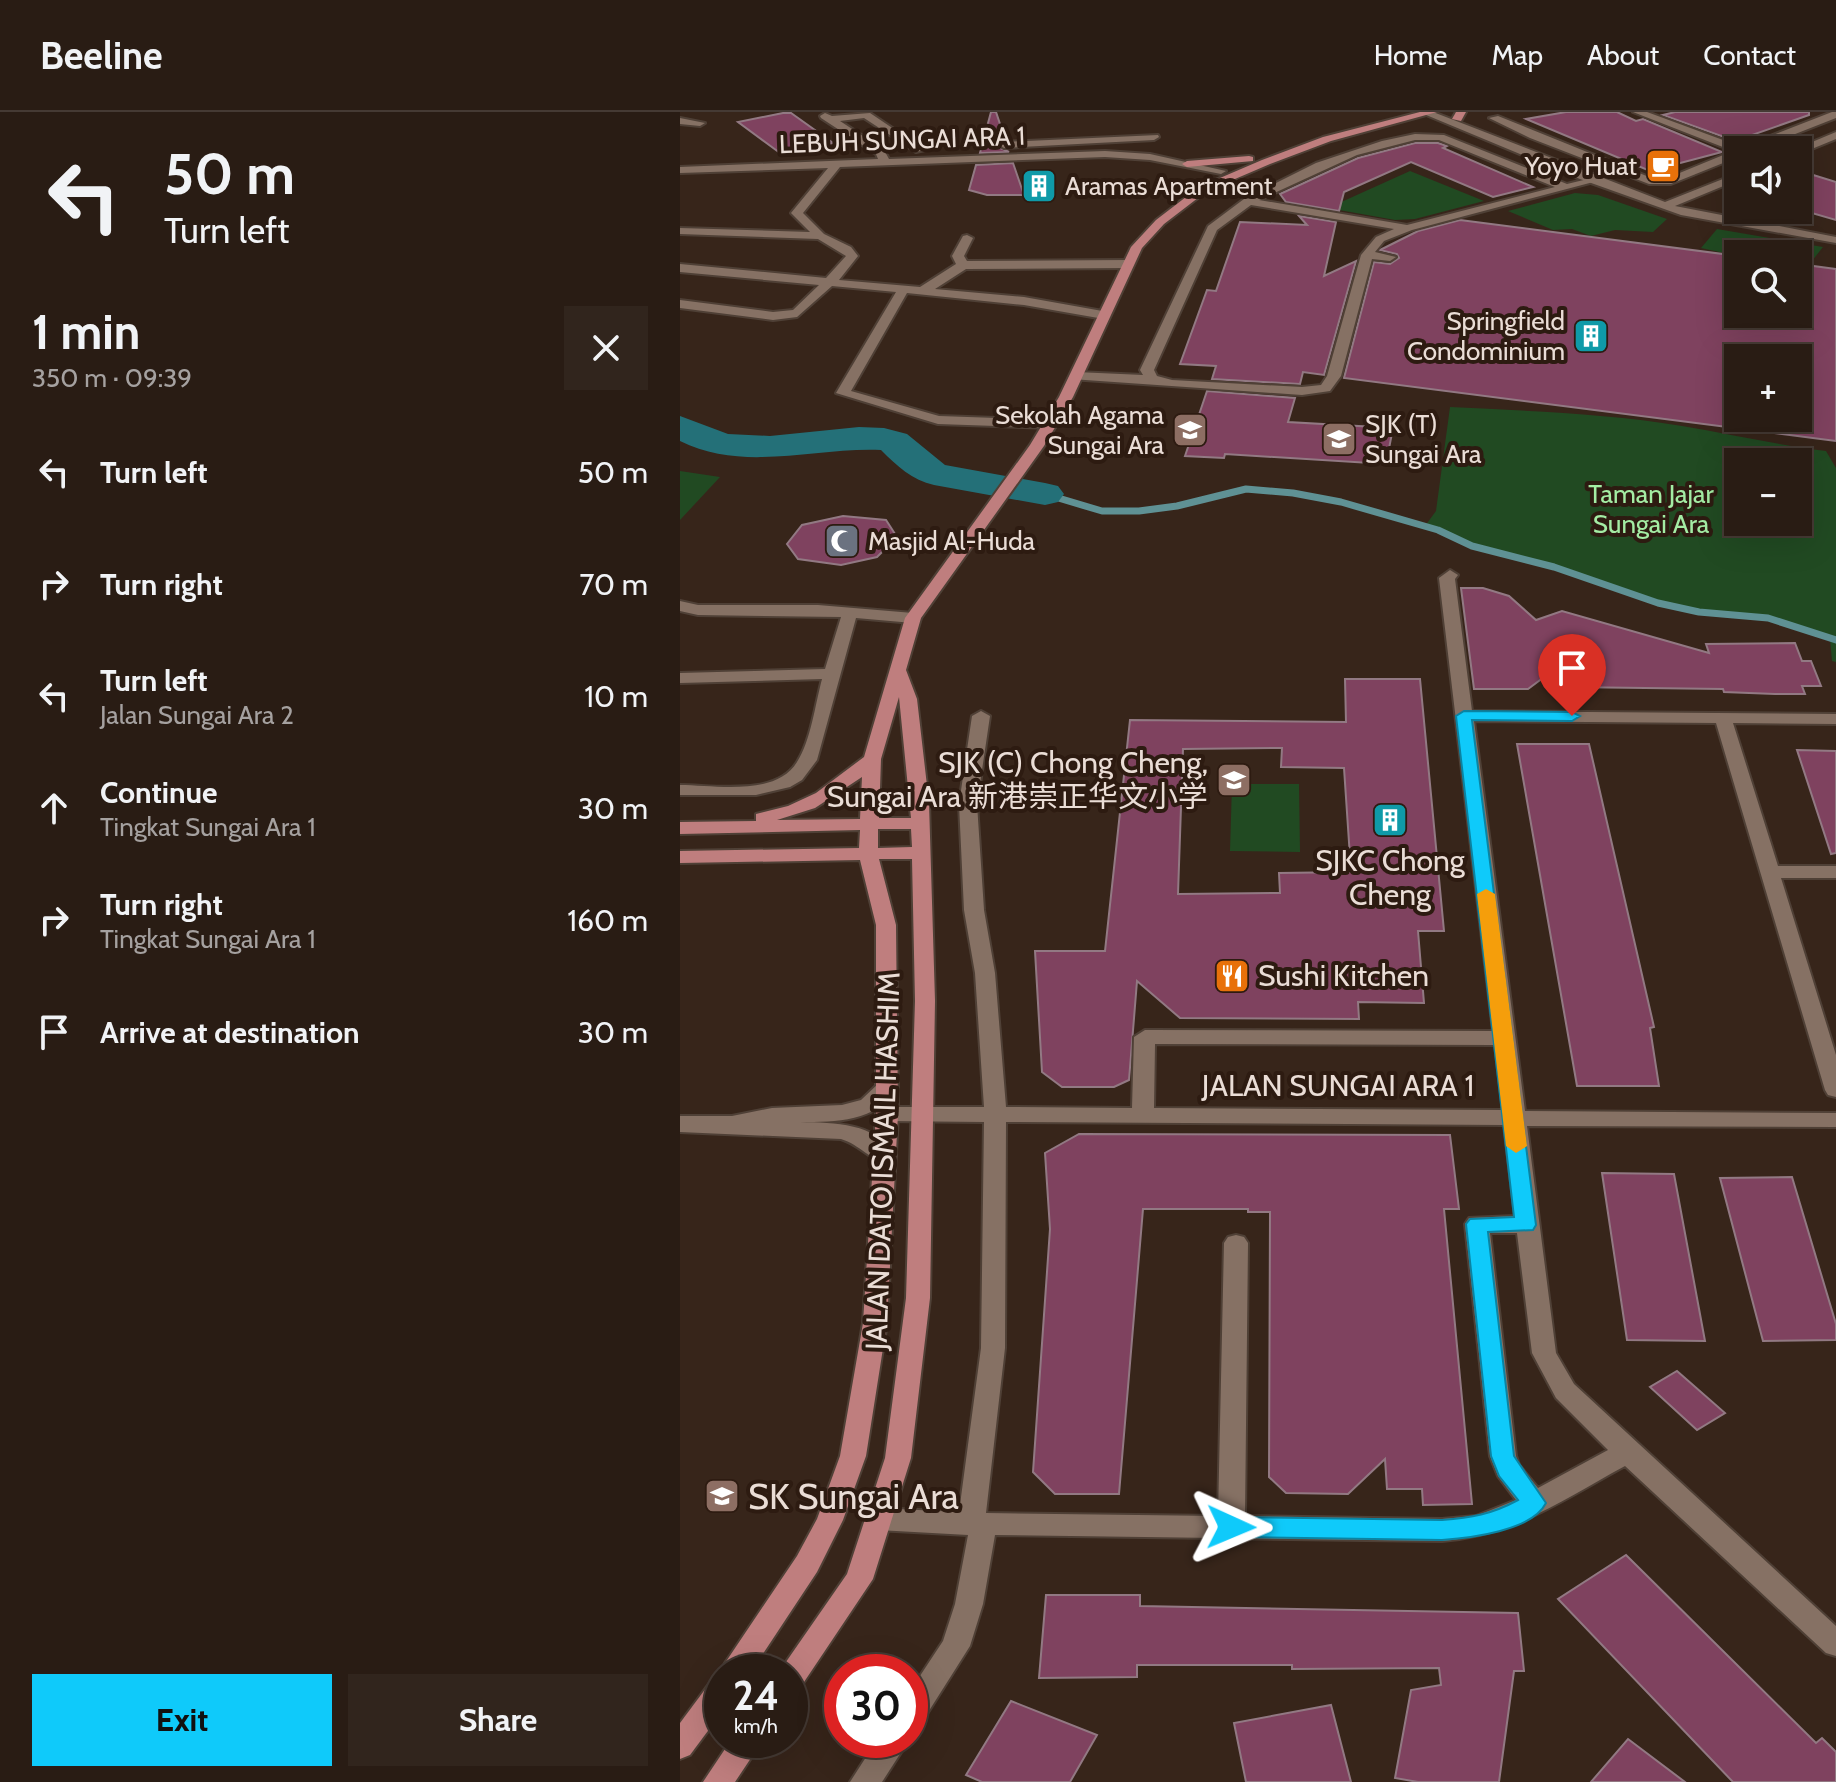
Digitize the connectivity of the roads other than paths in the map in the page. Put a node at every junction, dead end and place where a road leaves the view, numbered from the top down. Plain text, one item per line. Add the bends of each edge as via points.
1 (819, 112) edge
2 (1408, 112) edge
3 (1430, 112) edge
4 (1516, 112) edge
5 (1638, 112) edge
6 (1807, 112) edge
7 (1836, 114) edge
8 (1456, 117) edge
9 (830, 119) junction
10 (1830, 120) edge
11 (680, 121) edge
12 (700, 123) dead end
13 (1384, 124) junction
14 (1836, 135) edge
15 (1785, 136) edge
16 (1154, 137) dead end
17 (1812, 145) edge
18 (1724, 146) edge
19 (920, 150) junction
20 (1724, 157) edge
21 (881, 158) junction
22 (1249, 159) junction
23 (1187, 164) junction
24 (835, 166) junction
25 (680, 170) edge
26 (1225, 175) junction
27 (1596, 180) junction
28 (1724, 182) edge
29 (1567, 188) junction
30 (1248, 201) junction
31 (1665, 206) junction
32 (1408, 228) junction
33 (680, 231) edge
34 (820, 236) junction
35 (967, 238) dead end
36 (1836, 240) edge
37 (1367, 255) junction
38 (1390, 257) dead end
39 (1128, 264) junction
40 (963, 265) junction
41 (680, 268) edge
42 (827, 282) junction
43 (903, 290) junction
44 (923, 291) junction
45 (680, 304) edge
46 (1104, 315) junction
47 (1076, 376) junction
48 (1152, 379) junction
49 (1051, 424) junction
50 (1450, 575) dead end
51 (680, 606) edge
52 (850, 612) junction
53 (913, 618) junction
54 (897, 667) junction
55 (832, 674) junction
56 (680, 678) edge
57 (981, 716) dead end
58 (1464, 716) junction
59 (1723, 718) junction
60 (1836, 719) edge
61 (872, 759) junction
62 (680, 790) edge
63 (920, 823) junction
64 (868, 824) junction
65 (680, 828) edge
66 (712, 828) junction
67 (921, 853) junction
68 (868, 854) junction
69 (680, 857) edge
70 (1770, 872) junction
71 (1836, 872) edge
72 (1503, 1038) junction
73 (887, 1088) junction
74 (1836, 1090) edge
75 (923, 1112) junction
76 (995, 1113) junction
77 (887, 1114) junction
78 (1143, 1115) junction
79 (1513, 1118) junction
80 (1836, 1120) edge
81 (680, 1124) edge
82 (733, 1124) junction
83 (885, 1156) junction
84 (1525, 1225) junction
85 (1236, 1243) dead end
86 (1627, 1452) junction
87 (1534, 1503) junction
88 (878, 1519) junction
89 (977, 1524) junction
90 (1231, 1527) junction
91 (1836, 1644) edge
92 (747, 1654) edge
93 (807, 1654) edge
94 (928, 1689) edge
95 (704, 1713) edge
96 (680, 1746) edge
97 (735, 1758) edge
98 (882, 1758) edge
99 (718, 1782) edge
100 (865, 1782) edge

1 - 9 street
2 - 22 main road, JALAN DATO ISMAIL HASHIM via 1319,133
3 - 8 street
3 - 13 main road, JALAN DATO ISMAIL HASHIM
4 - 20 street via 1494,120 1653,182 1667,182
5 - 18 street
6 - 10 street
7 - 10 street
8 - 13 main road
8 - 27 street
9 - 19 street via 866,115
9 - 21 street
10 - 15 street
11 - 12 street
13 - 26 main road, JALAN DATO ISMAIL HASHIM
14 - 17 street
16 - 19 street
19 - 21 street
21 - 23 street, LEBUH SUNGAI ARA 1 via 1105,154
21 - 24 street, LEBUH SUNGAI ARA 1
22 - 23 main road
22 - 26 main road, JALAN DATO ISMAIL HASHIM
23 - 26 street, LEBUH SUNGAI ARA 1
24 - 25 street, LEBUH SUNGAI ARA 1
24 - 34 street via 797,213
26 - 39 main road, JALAN DATO ISMAIL HASHIM via 1160,222
27 - 29 street
27 - 31 street
28 - 31 street
29 - 30 street via 1440,137 1418,136 1360,148
29 - 32 street
30 - 32 street
30 - 48 street via 1212,228 1147,370
31 - 36 street
32 - 37 street via 1380,239
33 - 34 street
34 - 42 street via 852,256
35 - 40 street via 958,256
37 - 38 street
37 - 48 street via 1334,376 1325,388 1302,391
39 - 40 street
39 - 46 main road, JALAN DATO ISMAIL HASHIM
40 - 44 street
41 - 42 street
42 - 43 street
42 - 45 street via 797,313 787,315
43 - 44 street
43 - 49 street via 843,393 938,420
44 - 46 street
46 - 47 main road, JALAN DATO ISMAIL HASHIM
47 - 48 street
47 - 49 main road, JALAN DATO ISMAIL HASHIM
49 - 53 main road, JALAN DATO ISMAIL HASHIM
50 - 58 street
51 - 52 street
52 - 53 street
52 - 55 street
53 - 54 main road, JALAN DATO ISMAIL HASHIM
54 - 61 main road, JALAN DATO ISMAIL HASHIM
54 - 63 main road, JALAN DATO ISMAIL HASHIM via 908,699 918,765
55 - 56 street
55 - 62 street via 808,760 796,775 753,789
57 - 76 street via 968,804
58 - 59 street
58 - 72 street
59 - 60 street
59 - 70 street
61 - 64 main road, JALAN DATO ISMAIL HASHIM
61 - 66 main road via 818,800
63 - 64 main road
63 - 67 main road, JALAN DATO ISMAIL HASHIM
64 - 66 main road
64 - 68 main road, JALAN DATO ISMAIL HASHIM
65 - 66 main road
67 - 68 main road
67 - 75 main road, JALAN DATO ISMAIL HASHIM
68 - 69 main road
68 - 73 main road, JALAN DATO ISMAIL HASHIM via 886,925
70 - 71 street
70 - 74 street
72 - 78 street via 1145,1037
72 - 79 street
73 - 77 main road, JALAN DATO ISMAIL HASHIM
73 - 82 street via 870,1105 849,1111 760,1115
75 - 76 street, JALAN SUNGAI ARA 1
75 - 77 street, JALAN SUNGAI ARA 1
75 - 88 main road, JALAN DATO ISMAIL HASHIM via 918,1298 898,1458
76 - 78 street, JALAN SUNGAI ARA 1
76 - 89 street via 993,1348
77 - 83 main road, JALAN DATO ISMAIL HASHIM
78 - 79 street, JALAN SUNGAI ARA 1
79 - 80 street, JALAN SUNGAI ARA 1
79 - 84 street
81 - 82 street
82 - 83 street via 841,1131 865,1138
83 - 92 main road, JALAN DATO ISMAIL HASHIM via 875,1323 853,1456 807,1564
84 - 86 street via 1544,1353 1565,1391
84 - 87 street via 1477,1224 1503,1456
85 - 90 street
86 - 87 street
86 - 91 street
87 - 90 street via 1504,1519 1465,1528
88 - 89 street
88 - 93 main road, JALAN DATO ISMAIL HASHIM via 859,1579
89 - 90 street
89 - 94 street via 969,1604 956,1646
95 - 96 main road
97 - 99 main road
98 - 100 street

